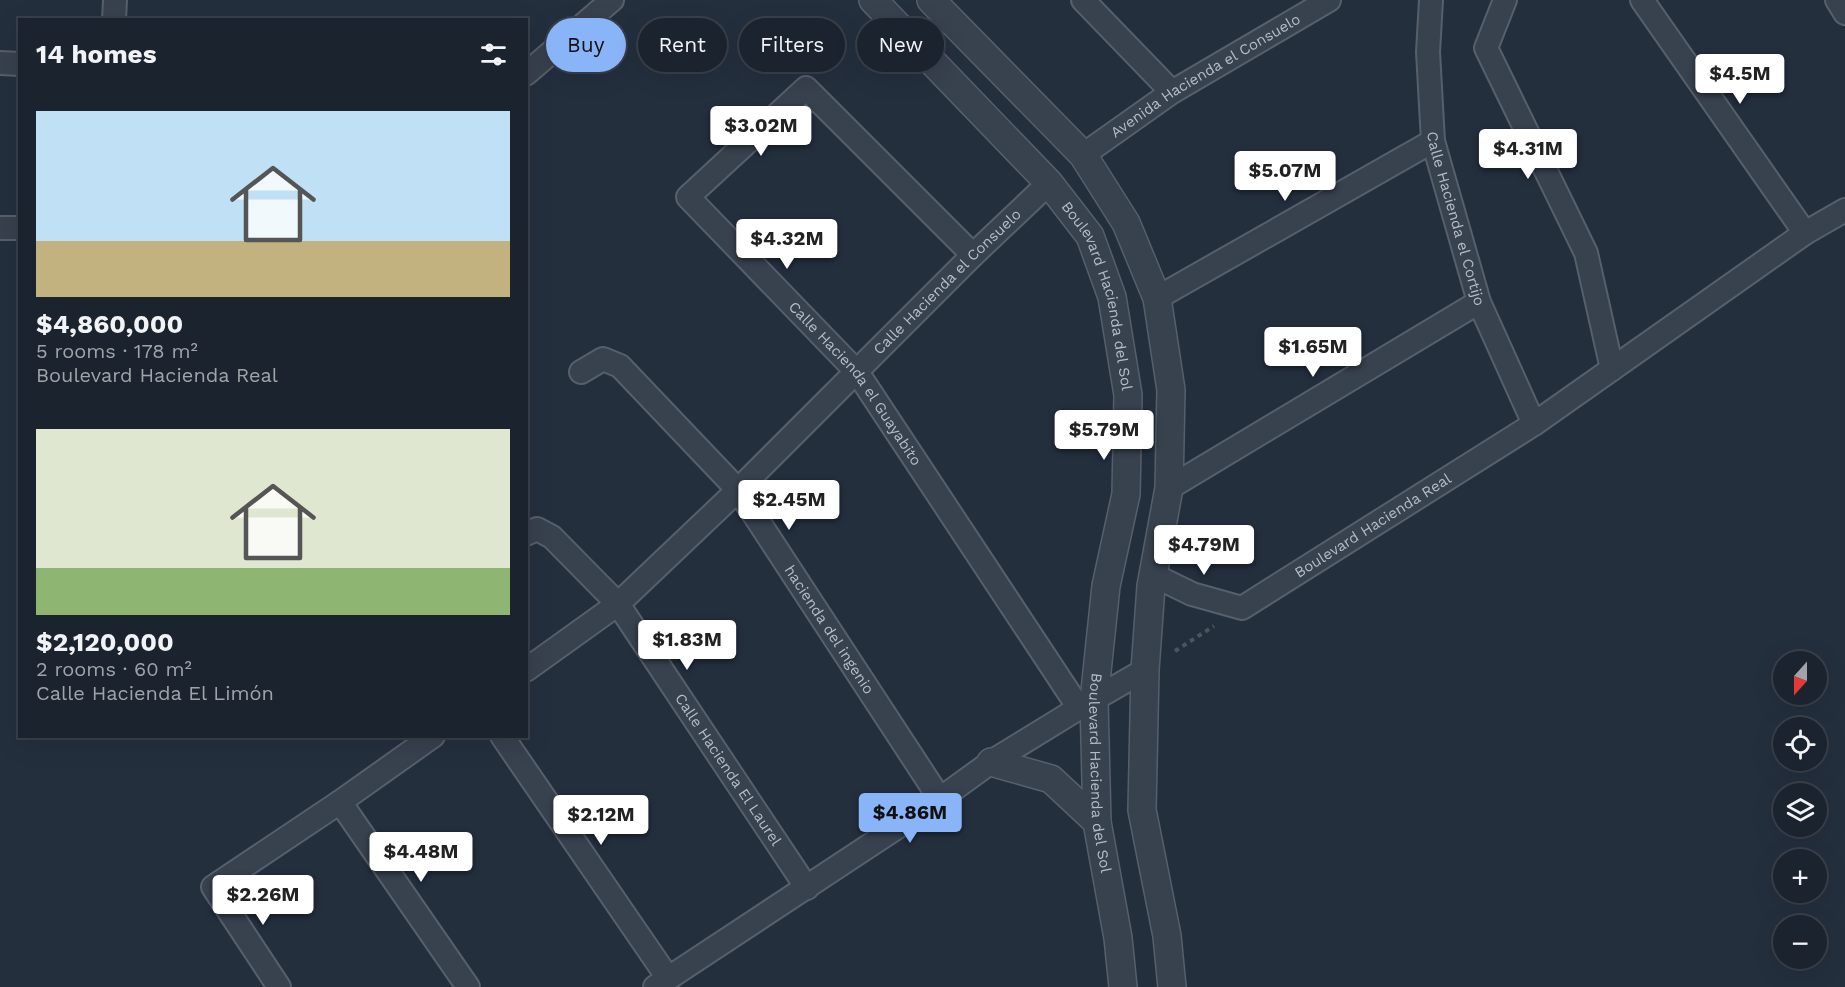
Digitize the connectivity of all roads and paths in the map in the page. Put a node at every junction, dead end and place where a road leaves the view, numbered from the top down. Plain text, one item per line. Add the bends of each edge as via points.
1 (114, 0) edge
2 (612, 0) edge
3 (873, 0) edge
4 (931, 0) edge
5 (1083, 0) edge
6 (1431, 0) edge
7 (1505, 0) edge
8 (1642, 0) edge
9 (1837, 0) edge
10 (1322, 1) edge
11 (1845, 13) edge
12 (114, 18) edge
13 (0, 63) edge
14 (18, 64) edge
15 (528, 72) edge
16 (1173, 92) junction
17 (1433, 141) junction
18 (1083, 155) junction
19 (1048, 183) junction
20 (1845, 210) edge
21 (0, 228) edge
22 (18, 228) edge
23 (1805, 233) junction
24 (973, 255) junction
25 (1157, 298) junction
26 (1479, 302) junction
27 (1612, 369) junction
28 (581, 372) dead end
29 (857, 372) junction
30 (1533, 424) junction
31 (1169, 488) junction
32 (738, 490) junction
33 (528, 533) edge
34 (1153, 575) junction
35 (618, 604) junction
36 (1242, 608) junction
37 (528, 669) edge
38 (1145, 670) junction
39 (1086, 704) junction
40 (430, 738) edge
41 (503, 738) edge
42 (991, 762) junction
43 (940, 799) junction
44 (340, 802) junction
45 (1097, 822) junction
46 (807, 888) junction
47 (661, 983) edge
48 (279, 987) edge
49 (468, 987) edge
50 (1123, 987) edge
51 (1172, 987) edge

1 - 12 street
2 - 15 street
3 - 19 street, Boulevard Hacienda del Sol
4 - 18 street
5 - 16 street
6 - 17 street, Calle Hacienda el Cortijo via 1428,52
7 - 27 street via 1486,48 1586,253
8 - 23 street
9 - 11 street
10 - 16 street, Avenida Hacienda el Consuelo
13 - 14 street
16 - 18 street, Avenida Hacienda el Consuelo
17 - 25 street
17 - 26 street, Calle Hacienda el Cortijo
18 - 25 street via 1126,223
19 - 24 street, Calle Hacienda el Consuelo
19 - 39 street, Boulevard Hacienda del Sol via 1090,236 1112,297 1128,395 1126,494
20 - 23 street, Boulevard Hacienda Real
21 - 22 street
23 - 27 street, Boulevard Hacienda Real
24 - 29 street, Calle Hacienda el Consuelo
24 - 29 street, Calle Hacienda el Guayabito via 806,88 688,197
25 - 31 street via 1171,390
26 - 30 street, Calle Hacienda el Cortijo
26 - 31 street
27 - 30 street, Boulevard Hacienda Real
28 - 32 street, hacienda del ingenio via 603,359 620,366
29 - 32 street, Calle Hacienda el Consuelo
29 - 39 street, Calle Hacienda el Guayabito
30 - 36 street, Boulevard Hacienda Real
31 - 34 street
32 - 35 street, Calle Hacienda el Consuelo
32 - 43 street, hacienda del ingenio
33 - 35 street, Calle Hacienda El Laurel via 537,529 552,537
34 - 36 street via 1192,594
34 - 38 street
35 - 37 street, Calle Hacienda el Consuelo
35 - 46 street, Calle Hacienda El Laurel
36 - 38 path
38 - 39 street
38 - 51 street via 1142,810 1167,936
39 - 42 street
39 - 45 street, Boulevard Hacienda del Sol
40 - 44 street
41 - 47 street
42 - 43 street
42 - 45 street via 1051,779
43 - 46 street
44 - 48 street via 213,887
44 - 49 street
45 - 50 street, Boulevard Hacienda del Sol
46 - 47 street

